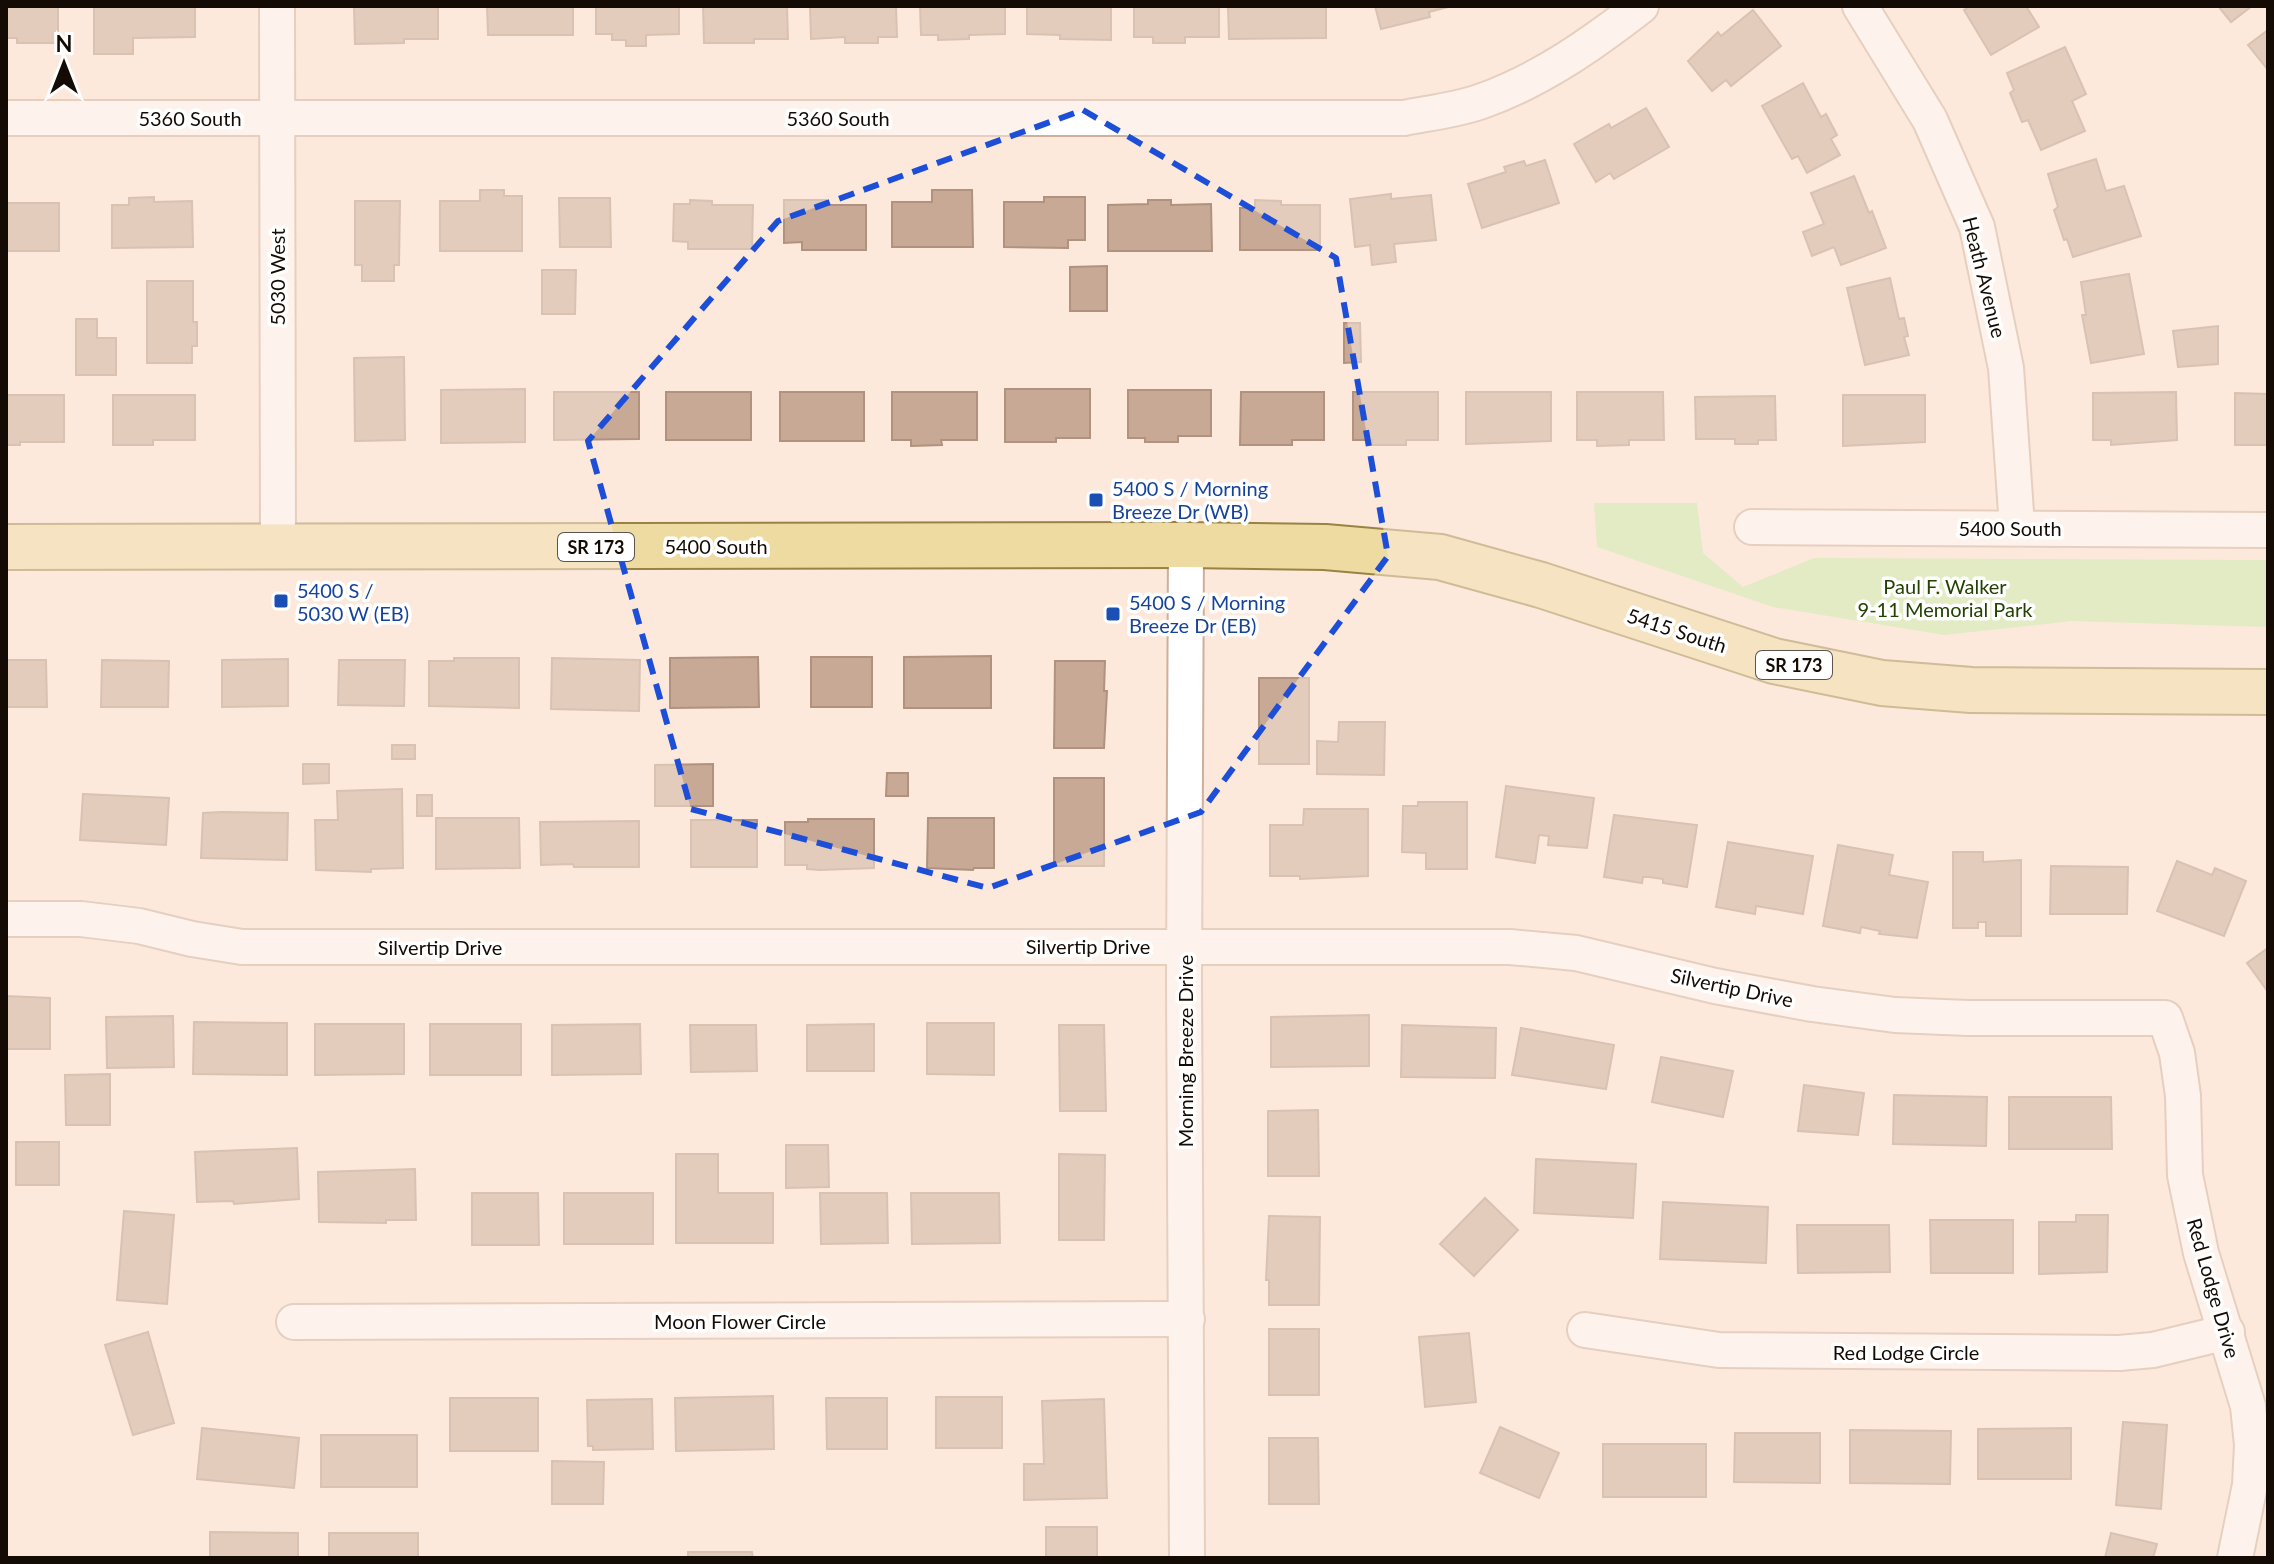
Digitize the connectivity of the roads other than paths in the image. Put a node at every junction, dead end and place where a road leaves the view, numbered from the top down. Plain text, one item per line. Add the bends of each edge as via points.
1 (277, 6) edge
2 (1641, 6) edge
3 (1860, 6) edge
4 (6, 118) edge
5 (277, 118) junction
6 (1752, 527) dead end
7 (2017, 527) junction
8 (2268, 530) edge
9 (1186, 545) junction
10 (6, 547) edge
11 (278, 547) junction
12 (2268, 692) edge
13 (6, 919) edge
14 (1184, 946) junction
15 (2165, 1018) joint
16 (1187, 1319) junction
17 (294, 1322) dead end
18 (1585, 1330) dead end
19 (2227, 1332) junction
20 (1187, 1558) edge
21 (2235, 1558) edge

1 - 5 street, 5030 West
2 - 5 street, 5360 South via 1532,82 1479,102 1404,118
3 - 7 street, Heath Avenue via 1930,120 1977,227 2006,368
4 - 5 street, 5360 South
5 - 11 street, 5030 West
6 - 7 street, 5400 South
7 - 8 street, 5400 South
9 - 11 main road, 5400 South / SR 173
9 - 12 main road, 5415 South / SR 173 via 1325,547 1440,557 1774,661 1882,683 1971,690
9 - 14 street, Morning Breeze Drive
10 - 11 main road, 5400 South / SR 173
13 - 14 street, Silvertip Drive via 81,919 242,947
14 - 15 street, Silvertip Drive via 1510,947 1576,953 1715,986 1895,1015
14 - 16 street, Morning Breeze Drive
15 - 19 street, Red Lodge Drive via 2177,1053 2185,1175 2197,1238
16 - 17 street, Moon Flower Circle
16 - 20 street, Morning Breeze Drive
18 - 19 street, Red Lodge Circle via 1719,1350 2087,1353 2153,1350
19 - 21 street, Red Lodge Drive via 2248,1406 2252,1445

